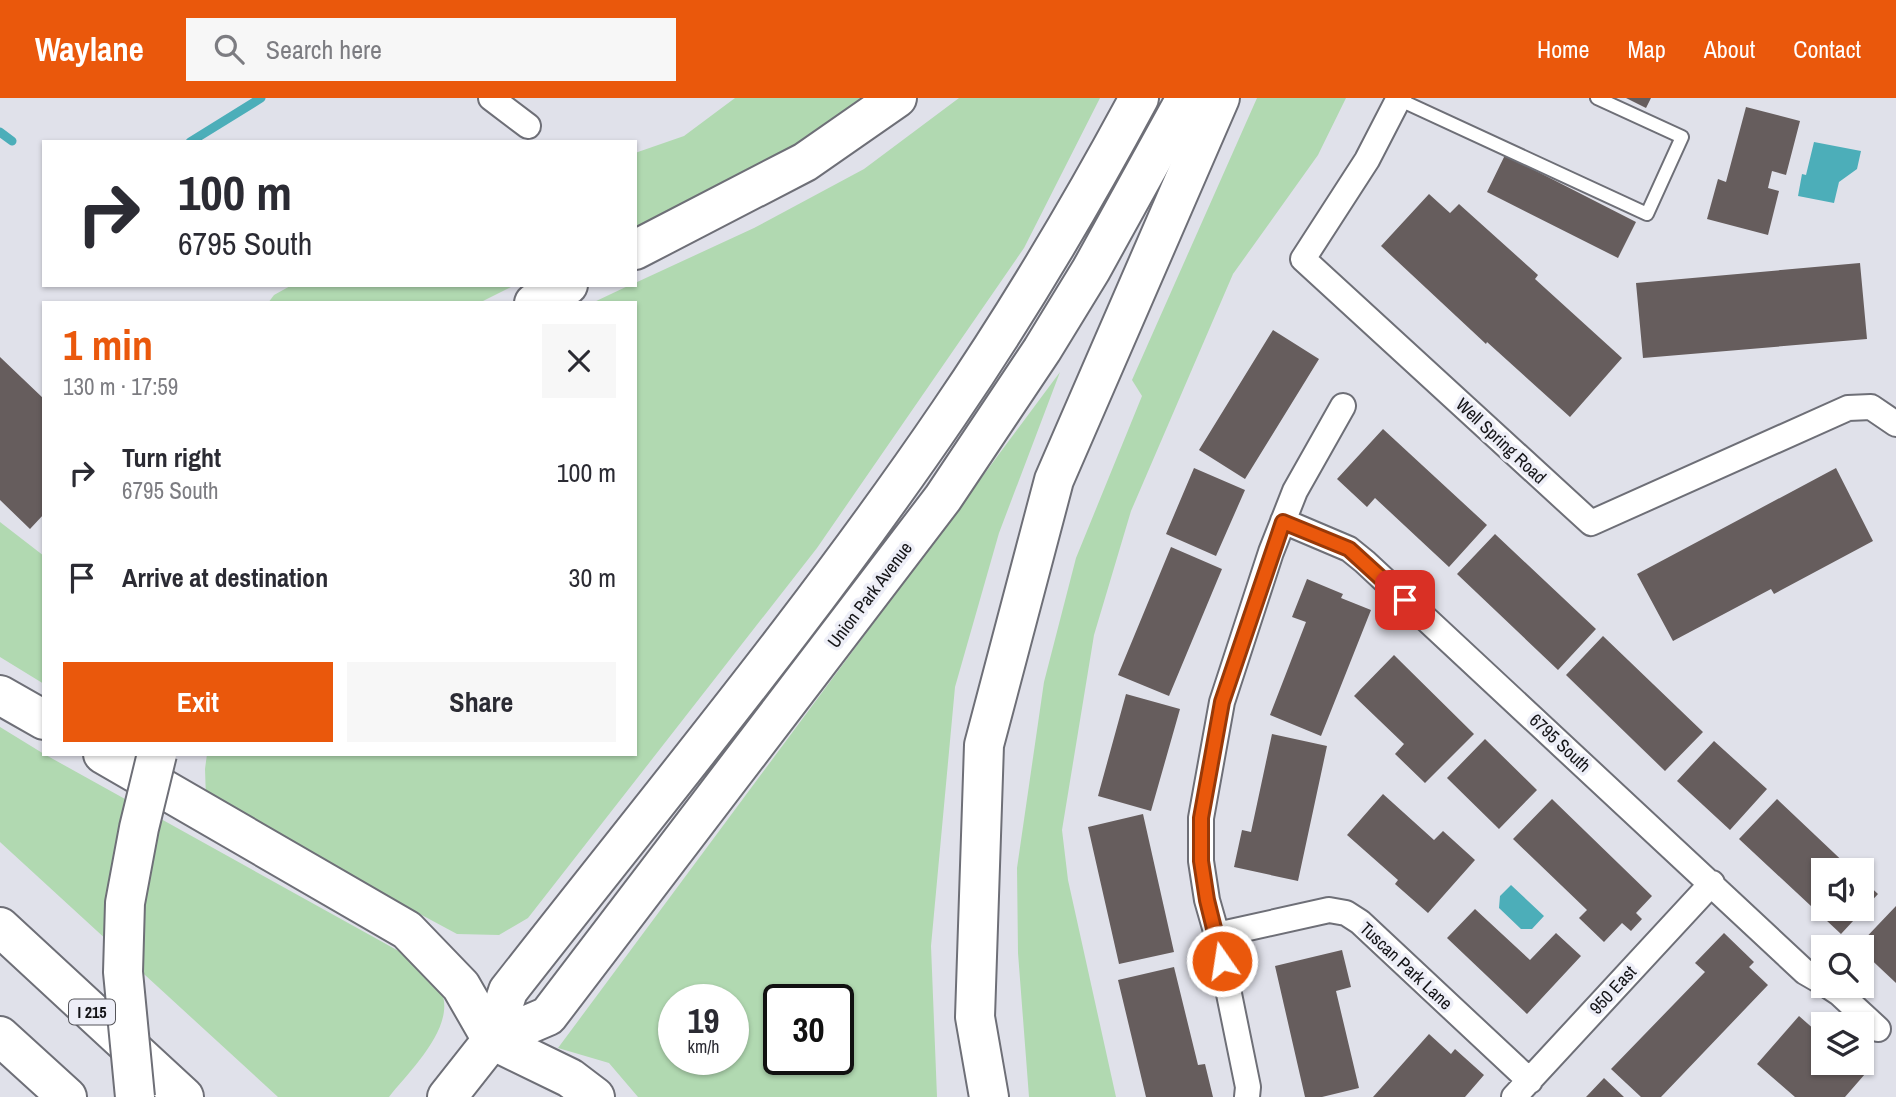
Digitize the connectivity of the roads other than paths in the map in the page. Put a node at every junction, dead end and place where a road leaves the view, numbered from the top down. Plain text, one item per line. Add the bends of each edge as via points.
1 (491, 98) edge
2 (897, 98) edge
3 (1139, 98) edge
4 (1186, 98) edge
5 (1220, 98) edge
6 (1597, 98) edge
7 (1399, 99) edge
8 (528, 125) dead end
9 (637, 249) edge
10 (564, 287) edge
11 (538, 301) edge
12 (1343, 406) dead end
13 (1896, 424) edge
14 (1283, 522) junction
15 (0, 695) edge
16 (42, 719) edge
17 (106, 756) edge
18 (157, 756) edge
19 (1712, 883) junction
20 (0, 927) edge
21 (1217, 935) junction
22 (1811, 976) edge
23 (1844, 998) edge
24 (1878, 1029) dead end
25 (0, 1036) edge
26 (492, 1040) junction
27 (1522, 1089) edge
28 (67, 1097) edge
29 (135, 1097) edge
30 (184, 1097) edge
31 (447, 1097) edge
32 (595, 1097) edge
33 (989, 1097) edge
34 (1247, 1097) edge

1 - 8 street
2 - 9 main road via 805,162
3 - 26 main road, Union Park Avenue via 1051,254 949,414 770,657 508,990
4 - 26 main road, Union Park Avenue via 1042,350 929,518 548,1016
5 - 33 main road via 1054,480 984,745 975,1017
6 - 7 lane via 1682,137 1647,214
7 - 13 street, Well Spring Road via 1367,160 1303,259 1591,523 1848,408 1871,407
10 - 11 main road
12 - 14 street via 1295,491
14 - 19 street, 6795 South via 1349,549
14 - 21 street via 1222,702 1203,805 1201,861
15 - 16 main road
17 - 26 main road via 407,930 461,986
18 - 29 main road, bridge via 125,903 123,972
19 - 22 street, 6795 South
19 - 27 street, 950 East
20 - 30 main road, I 215
21 - 27 street, Tuscan Park Lane via 1329,910 1346,913 1360,922
21 - 34 street
23 - 24 street, 6795 South
25 - 28 main road
26 - 31 main road, Union Park Avenue
26 - 32 main road via 570,1078

